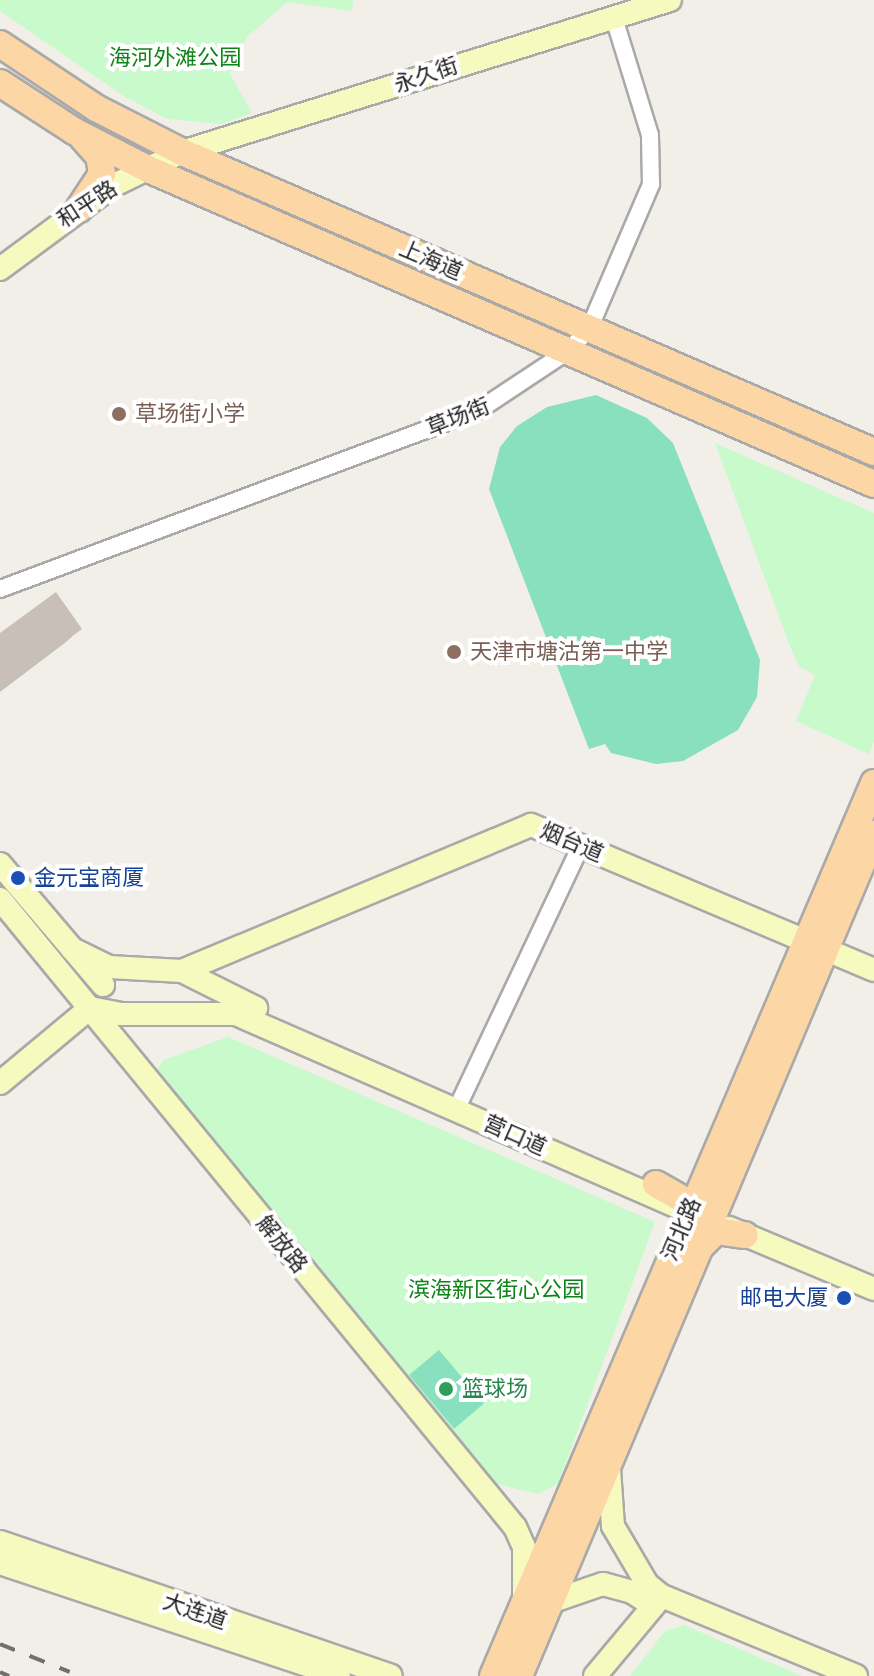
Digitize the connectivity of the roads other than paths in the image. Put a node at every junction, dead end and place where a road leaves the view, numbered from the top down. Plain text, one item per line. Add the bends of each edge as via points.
1 (670, 0) edge
2 (614, 18) junction
3 (0, 44) edge
4 (0, 83) edge
5 (74, 131) junction
6 (182, 152) junction
7 (148, 169) junction
8 (79, 209) junction
9 (0, 269) edge
10 (589, 329) junction
11 (568, 351) junction
12 (817, 426) junction
13 (874, 443) edge
14 (874, 452) edge
15 (805, 453) junction
16 (874, 484) edge
17 (874, 496) edge
18 (0, 589) edge
19 (874, 783) edge
20 (874, 834) edge
21 (581, 846) junction
22 (0, 864) edge
23 (0, 899) edge
24 (815, 946) junction
25 (72, 949) junction
26 (149, 970) junction
27 (874, 970) edge
28 (182, 971) junction
29 (103, 985) junction
30 (90, 1008) junction
31 (150, 1014) junction
32 (0, 1083) edge
33 (458, 1104) junction
34 (721, 1161) junction
35 (654, 1190) junction
36 (698, 1209) junction
37 (748, 1230) junction
38 (680, 1258) junction
39 (874, 1275) edge
40 (874, 1289) edge
41 (609, 1454) junction
42 (0, 1542) edge
43 (0, 1563) edge
44 (657, 1601) junction
45 (550, 1602) junction
46 (523, 1604) junction
47 (339, 1676) edge
48 (391, 1676) edge
49 (493, 1676) edge
50 (519, 1676) edge
51 (595, 1676) edge
52 (856, 1676) edge

1 - 2 street, 永久街
2 - 6 street, 永久街
2 - 10 street, 草场街 via 650,135 651,184
3 - 6 main road, 上海道 via 96,108
4 - 5 main road, 上海道
5 - 7 main road, 上海道
5 - 8 main road via 95,149 102,168 99,185
6 - 7 street, 和平路
6 - 10 main road, 上海道
7 - 8 street, 和平路
7 - 11 main road, 上海道
8 - 9 street, 和平路
10 - 11 street, 草场街
10 - 12 main road, 上海道
11 - 15 main road, 上海道
11 - 18 street, 草场街 via 479,410
12 - 13 main road
12 - 14 main road, 上海道
15 - 16 main road, 上海道
15 - 17 main road
19 - 24 main road, 河北路
20 - 24 main road, 河北路
21 - 24 street, 烟台道
21 - 28 street, 烟台道 via 531,825
21 - 33 street
22 - 25 street
23 - 30 street, 解放路
24 - 27 street, 烟台道
24 - 34 main road, 河北路
25 - 26 street via 109,967
25 - 29 street
26 - 28 street
26 - 29 street via 123,973
28 - 31 street via 173,1000
28 - 33 street, 营口道
29 - 30 street
30 - 31 street, 营口道
30 - 32 street
30 - 46 street, 解放路 via 515,1527 525,1555
31 - 33 street, 营口道 via 236,1014
33 - 35 street, 营口道
34 - 35 main road
34 - 36 main road, 河北路
35 - 36 main road
35 - 38 street via 676,1218
36 - 37 street
36 - 38 main road, 河北路
37 - 38 main road via 712,1233
37 - 39 street
37 - 40 street
38 - 41 main road, 河北路
38 - 46 main road, 河北路
41 - 44 street via 613,1526
41 - 45 main road, 河北路
42 - 48 street, 大连道
43 - 47 street, 大连道
44 - 45 street via 603,1584
44 - 51 street
44 - 52 street
45 - 50 main road, 河北路
46 - 49 main road, 河北路

